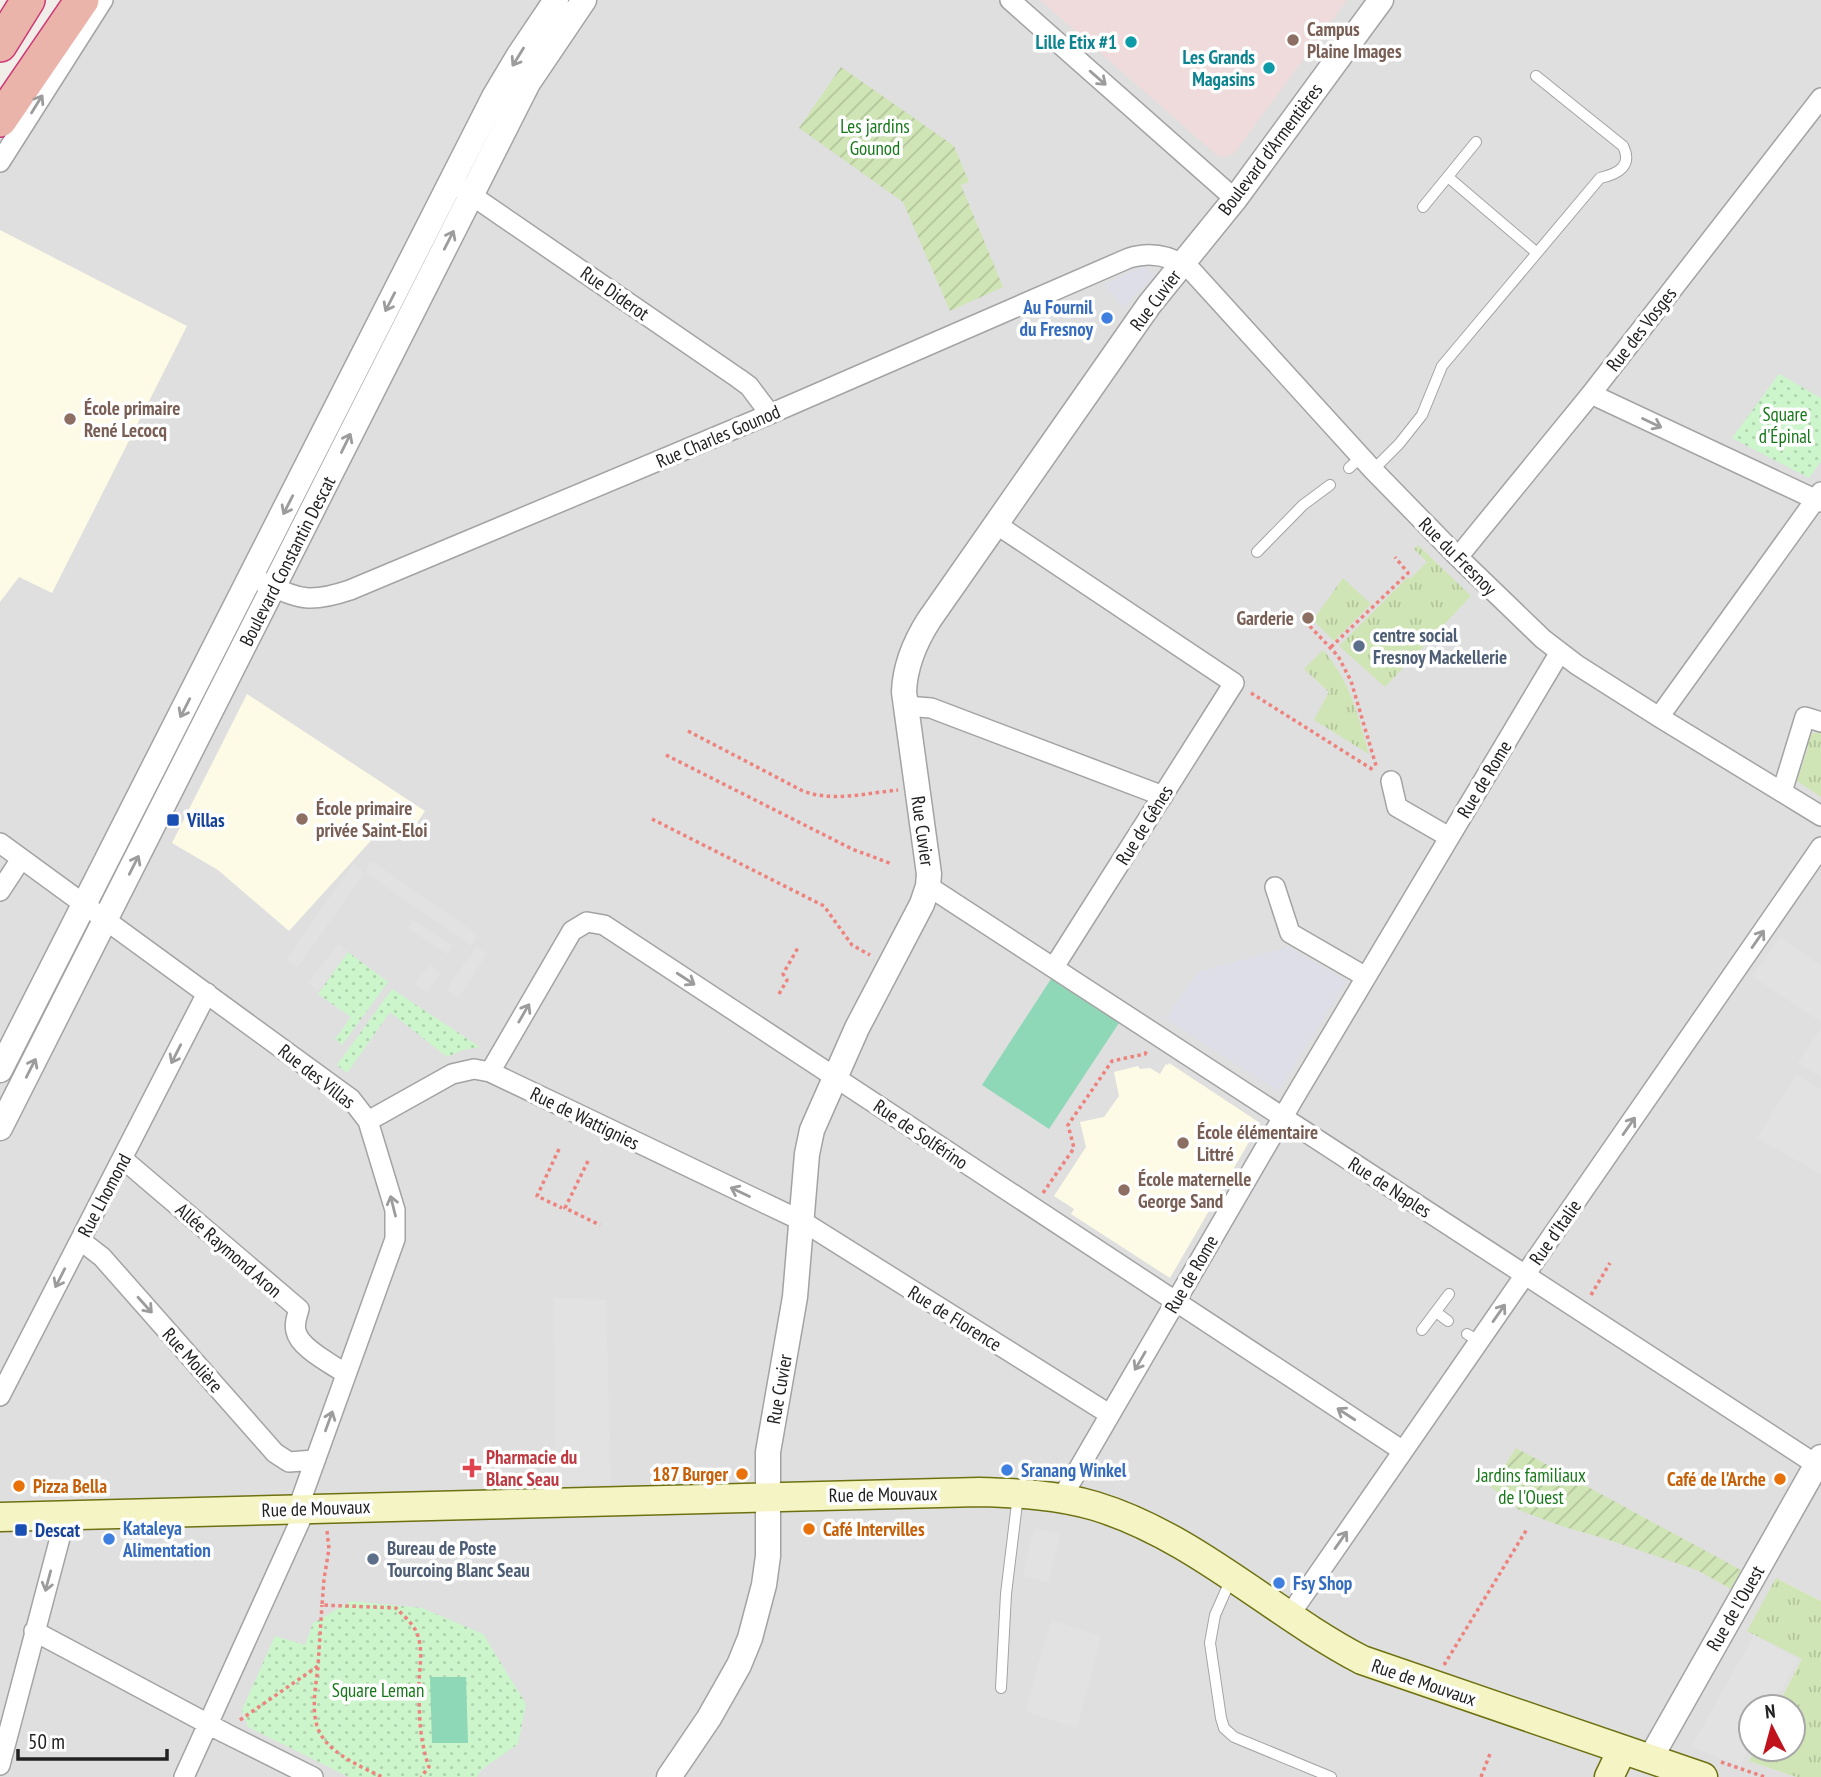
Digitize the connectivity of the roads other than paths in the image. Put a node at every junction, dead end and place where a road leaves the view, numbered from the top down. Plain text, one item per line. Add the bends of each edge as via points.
1 (28, 0) edge
2 (54, 0) edge
3 (82, 0) edge
4 (103, 0) edge
5 (556, 0) edge
6 (583, 0) edge
7 (1010, 0) edge
8 (1381, 0) edge
9 (0, 45) edge
10 (1536, 76) dead end
11 (0, 87) edge
12 (1821, 98) edge
13 (0, 120) edge
14 (1476, 142) dead end
15 (0, 162) edge
16 (1448, 177) junction
17 (462, 188) junction
18 (1235, 199) junction
19 (1423, 207) dead end
20 (1537, 253) junction
21 (1182, 263) junction
22 (1591, 394) junction
23 (770, 414) junction
24 (1361, 465) junction
25 (1330, 485) dead end
26 (1819, 497) edge
27 (996, 524) junction
28 (1257, 552) dead end
29 (1458, 557) junction
30 (251, 577) junction
31 (275, 588) junction
32 (1560, 652) junction
33 (905, 706) junction
34 (1659, 717) junction
35 (1821, 722) edge
36 (1391, 781) dead end
37 (1782, 792) junction
38 (1163, 796) junction
39 (1821, 816) edge
40 (1449, 837) junction
41 (0, 843) edge
42 (1821, 847) edge
43 (21, 859) junction
44 (928, 886) junction
45 (1275, 887) dead end
46 (0, 891) edge
47 (83, 906) junction
48 (106, 920) junction
49 (1054, 967) junction
50 (1366, 977) junction
51 (207, 993) junction
52 (0, 1070) edge
53 (490, 1072) junction
54 (835, 1077) junction
55 (1283, 1117) junction
56 (368, 1121) junction
57 (0, 1128) edge
58 (123, 1159) junction
59 (802, 1221) junction
60 (80, 1240) junction
61 (1526, 1275) junction
62 (1449, 1294) dead end
63 (1181, 1306) junction
64 (1436, 1312) junction
65 (1448, 1321) dead end
66 (1422, 1330) dead end
67 (346, 1374) junction
68 (0, 1396) edge
69 (1109, 1414) junction
70 (1403, 1451) junction
71 (314, 1460) junction
72 (1819, 1461) edge
73 (1018, 1494) junction
74 (767, 1496) junction
75 (1061, 1499) junction
76 (311, 1508) junction
77 (66, 1515) junction
78 (0, 1517) edge
79 (1231, 1578) junction
80 (1289, 1616) junction
81 (34, 1631) junction
82 (1001, 1688) dead end
83 (217, 1728) junction
84 (1622, 1750) junction
85 (1650, 1759) junction
86 (0, 1765) edge
87 (184, 1777) edge
88 (313, 1777) edge
89 (669, 1777) edge
90 (1331, 1777) edge
91 (1609, 1777) edge
92 (1703, 1777) edge

1 - 9 highway
2 - 11 highway
3 - 13 highway
15 -> 4 street
5 -> 17 street, Boulevard Constantin Descat via 506,76
6 - 17 street, Boulevard Constantin Descat
7 -> 18 street
8 - 18 street, Boulevard d'Armentières
10 - 20 lane via 1623,145 1627,153 1619,173 1600,178
12 - 22 street, Rue des Vosges
14 - 16 lane
16 - 19 lane
16 - 20 lane
17 - 23 street, Rue Diderot via 738,378
17 -> 30 street, Boulevard Constantin Descat
31 -> 17 street, Boulevard Constantin Descat
18 - 21 street, Boulevard d'Armentières
20 - 24 lane via 1442,366 1422,415 1399,444
21 - 23 street, Rue Charles Gounod via 1160,256 1129,258
21 - 24 street, Rue du Fresnoy
21 - 27 street, Rue Cuvier
22 -> 26 street
22 - 29 street, Rue des Vosges
23 - 31 street, Rue Charles Gounod via 350,590 311,600
24 - 29 street, Rue du Fresnoy
25 - 28 lane via 1303,505
26 - 34 street
27 - 33 street, Rue Cuvier via 921,632 905,677
27 - 38 street, Rue de Gênes via 1234,683
29 - 32 street, Rue du Fresnoy
30 - 31 street, Rue Charles Gounod
30 -> 47 street, Boulevard Constantin Descat
48 -> 31 street, Boulevard Constantin Descat
32 - 34 street, Rue du Fresnoy
32 - 40 street, Rue de Rome
33 - 38 street via 932,708
33 - 44 street, Rue Cuvier
34 - 37 street, Rue du Fresnoy
35 - 37 street via 1805,716
36 - 40 street via 1397,807
37 - 39 street, Rue du Fresnoy
38 - 49 street, Rue de Gênes
40 - 50 street, Rue de Rome
41 - 43 street, Rue des Villas
61 -> 42 street, Rue d'Italie
43 - 46 street
43 - 47 street, Rue des Villas
44 - 49 street, Rue de Naples
44 - 54 street, Rue Cuvier
45 - 50 street via 1290,933
47 - 48 street, Rue des Villas
47 - 52 street, Boulevard Constantin Descat
48 - 51 street, Rue des Villas
57 -> 48 street, Boulevard Constantin Descat
49 - 55 street, Rue de Naples
50 - 55 street, Rue de Rome
51 - 56 street, Rue des Villas via 351,1098
51 -> 58 street, Rue Lhomond
53 -> 54 street, Rue de Solférino via 572,930 596,922
53 - 56 street, Rue de Wattignies via 474,1069 452,1074
59 -> 53 street, Rue de Wattignies
54 - 59 street, Rue Cuvier via 808,1142
54 - 63 street, Rue de Solférino
55 - 61 street, Rue de Naples
55 - 63 street, Rue de Rome
67 -> 56 street, Rue des Villas via 397,1230
58 - 60 street, Rue Lhomond
58 - 67 street, Allée Raymond Aron via 299,1309 295,1328 304,1345
59 - 69 street, Rue de Florence
59 - 74 street, Rue Cuvier via 795,1297 769,1444
60 -> 68 street, Rue Lhomond
60 -> 71 street, Rue Molière via 102,1257 275,1452 289,1462
70 -> 61 street, Rue d'Italie via 1474,1338
61 - 72 street, Rue de Naples
62 - 64 lane
63 -> 69 street, Rue de Rome
70 -> 63 street, Rue de Solférino
64 - 65 lane
64 - 66 lane
71 -> 67 street, Rue des Villas
69 - 75 street, Rue de Rome
80 -> 70 street, Rue d'Italie
71 - 76 street, Rue des Villas
72 - 85 street, Rue de l'Ouest
73 - 74 main road, Rue de Mouvaux
73 - 75 main road, Rue de Mouvaux
73 - 82 lane
74 - 76 main road, Rue de Mouvaux
74 - 89 street, Rue Cuvier via 766,1571 750,1638 722,1697
75 - 79 main road, Rue de Mouvaux via 1097,1507 1144,1526
76 - 77 main road, Rue de Mouvaux
76 - 83 street, Rue des Villas
77 - 78 main road, Rue de Mouvaux
77 -> 81 street
79 - 80 main road, Rue de Mouvaux
79 - 90 lane via 1213,1621 1210,1643 1224,1728 1234,1737
80 - 84 main road, Rue de Mouvaux via 1362,1660
81 - 83 street
81 - 86 street
83 - 87 street, Rue des Villas
83 - 88 street
84 - 85 main road, Rue de Mouvaux
84 - 91 main road
85 - 92 main road, Rue de Mouvaux

